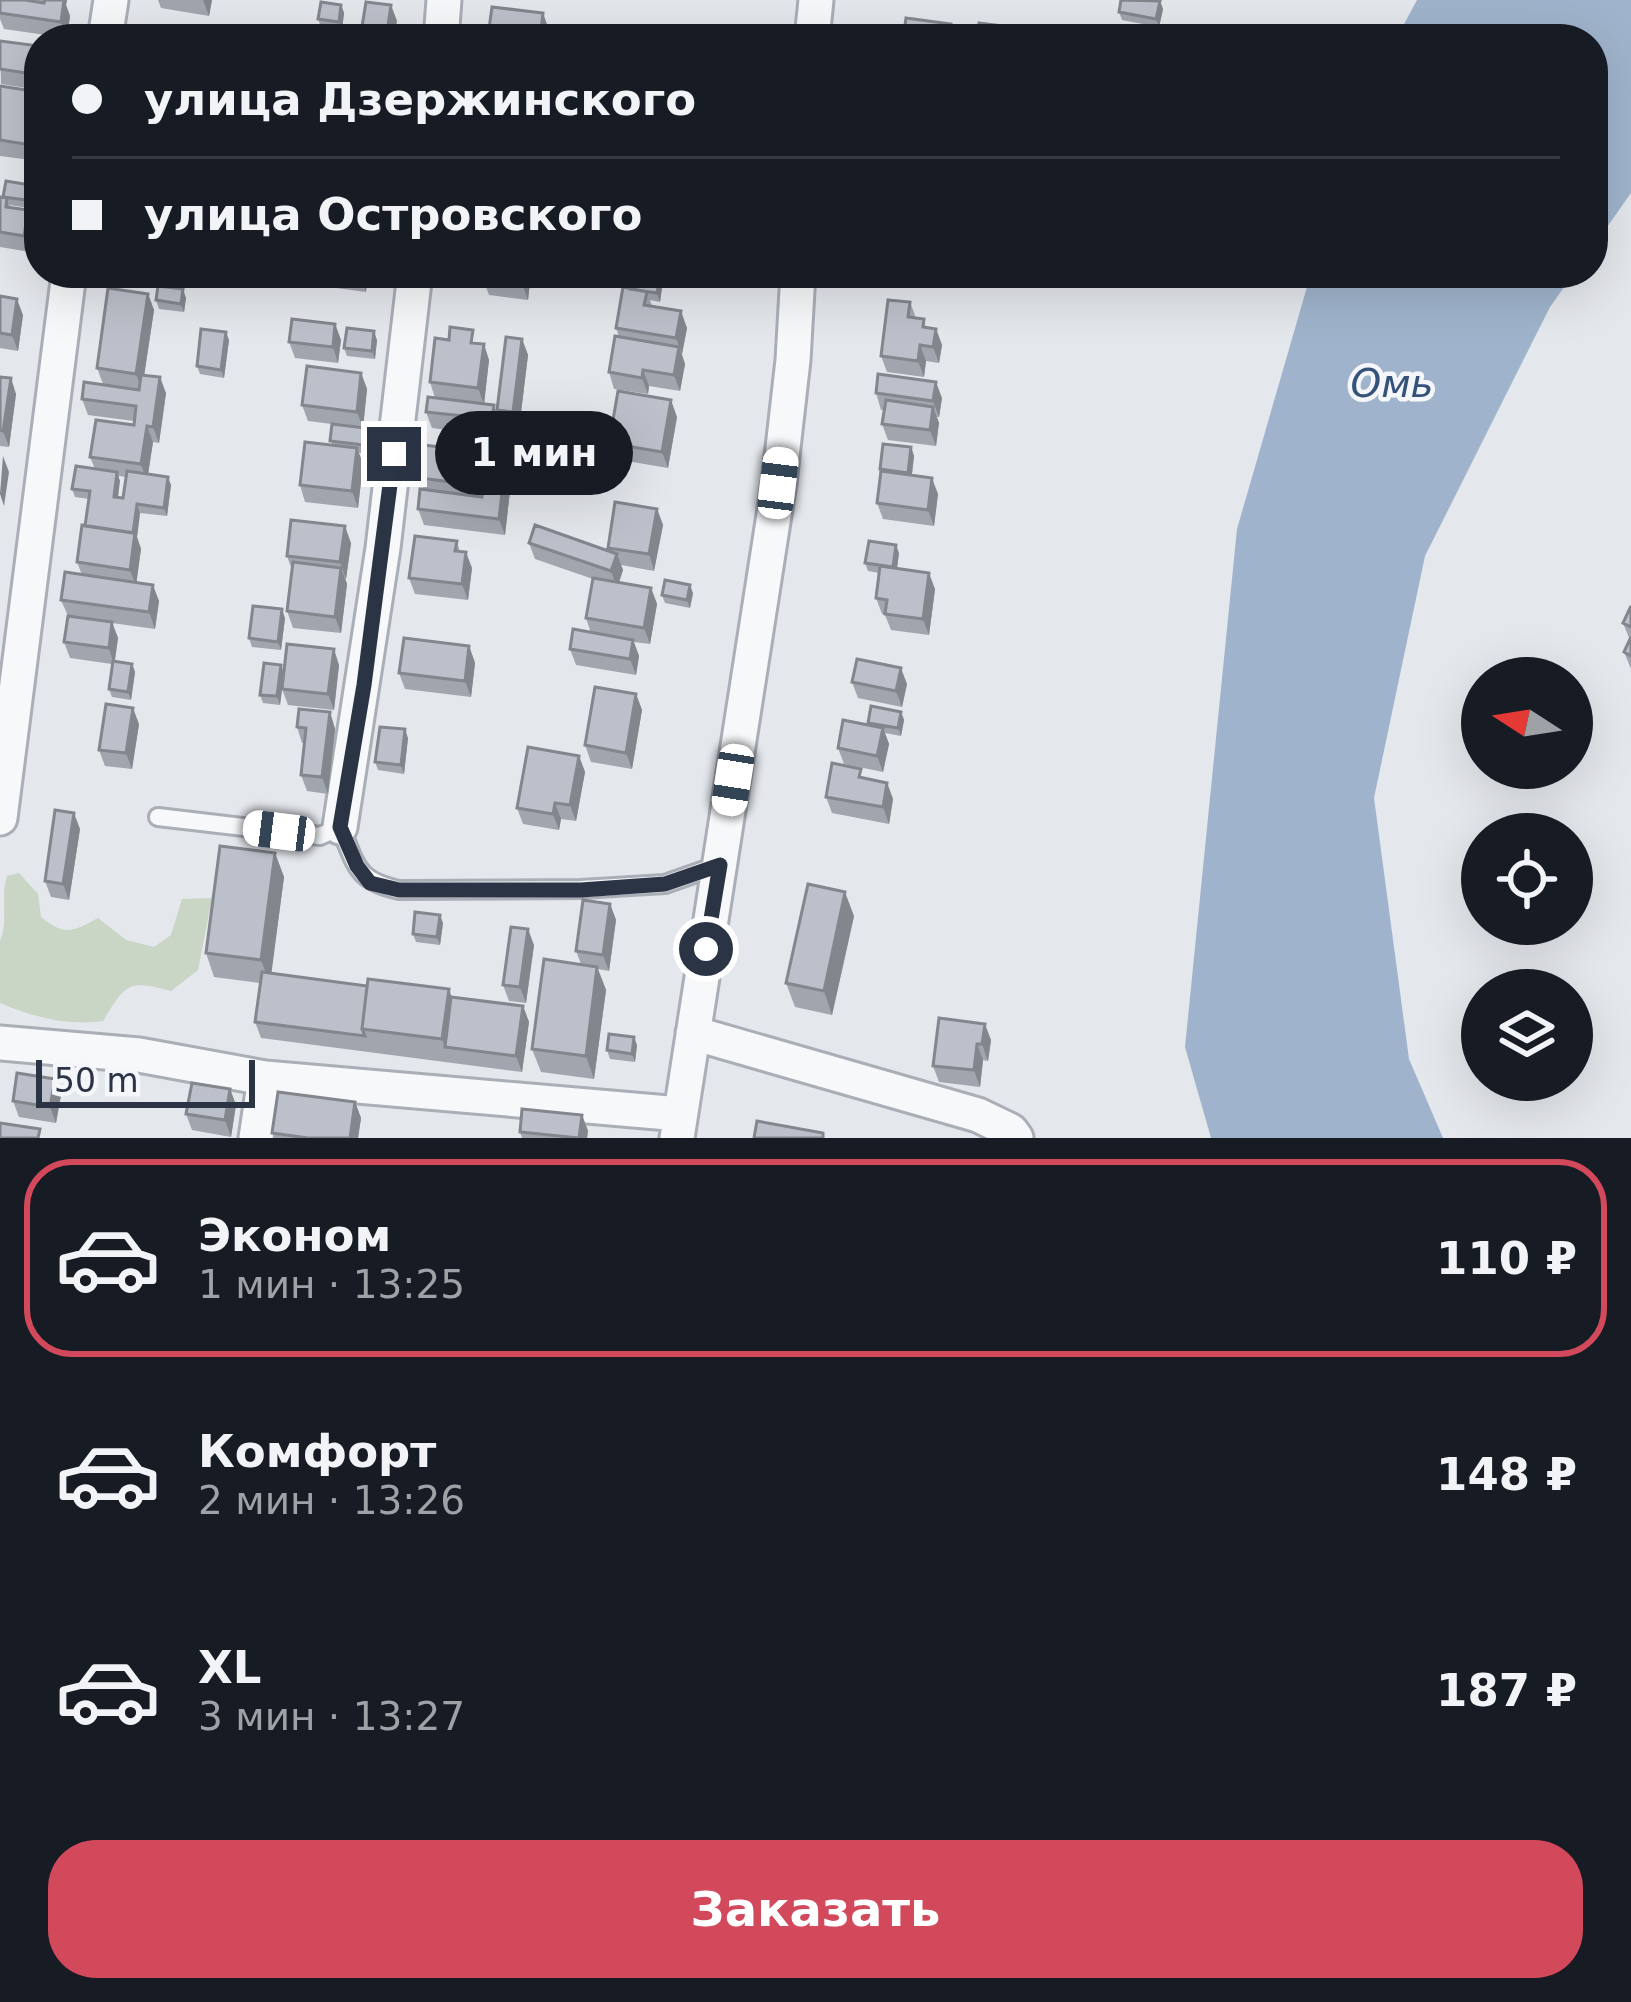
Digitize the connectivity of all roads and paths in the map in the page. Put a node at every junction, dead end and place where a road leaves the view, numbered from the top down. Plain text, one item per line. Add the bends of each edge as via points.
1 (67, 288) edge
2 (413, 288) edge
3 (797, 288) edge
4 (158, 817) dead end
5 (0, 818) edge
6 (340, 827) junction
7 (720, 865) junction
8 (693, 1033) junction
9 (0, 1043) edge
10 (265, 1078) junction
11 (678, 1126) edge
12 (256, 1138) edge
13 (1016, 1138) edge

1 - 5 street
2 - 6 street
3 - 7 street via 778,483
4 - 6 lane via 320,836
6 - 7 lane via 370,883 399,890 665,884
7 - 8 street
8 - 11 street
8 - 13 street via 978,1115
9 - 10 street via 139,1054
10 - 11 street
10 - 12 street

